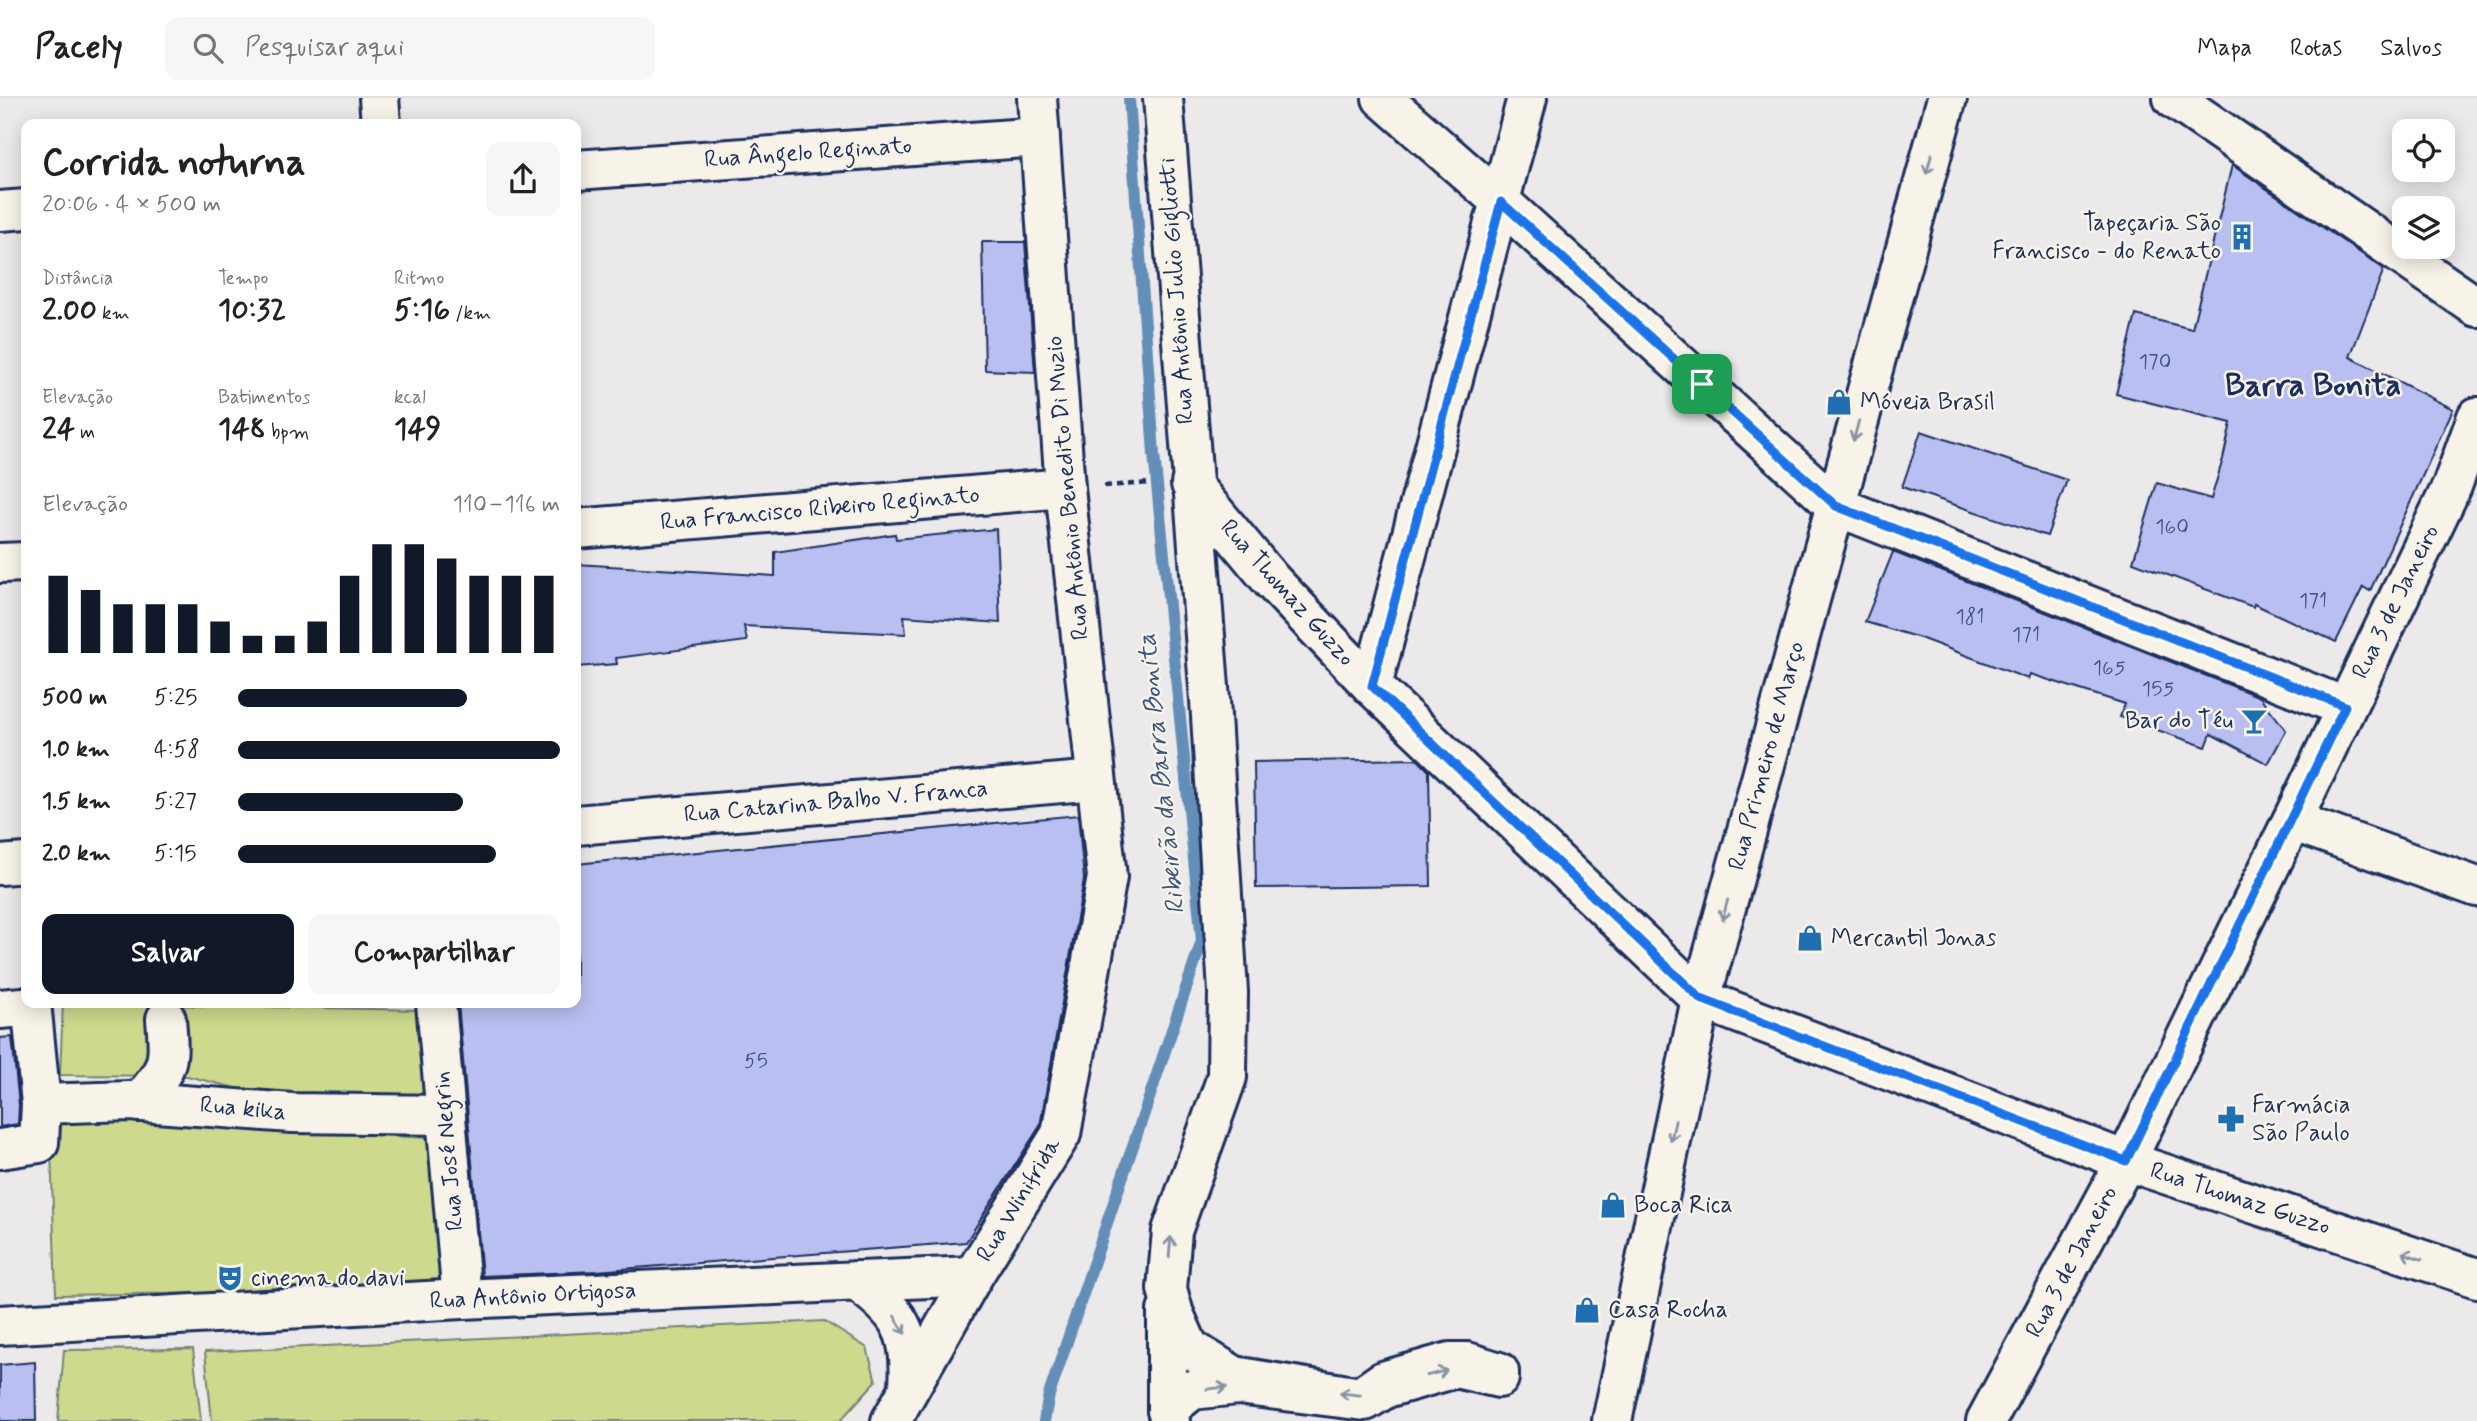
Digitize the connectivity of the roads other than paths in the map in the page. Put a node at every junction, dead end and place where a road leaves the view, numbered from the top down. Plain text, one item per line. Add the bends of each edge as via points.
1 (379, 98) edge
2 (1037, 98) edge
3 (1163, 98) edge
4 (1382, 98) edge
5 (1527, 98) edge
6 (1947, 98) edge
7 (2173, 98) edge
8 (381, 119) edge
9 (1040, 137) junction
10 (581, 170) edge
11 (1501, 202) junction
12 (21, 209) edge
13 (0, 211) edge
14 (2477, 307) edge
15 (2477, 417) edge
16 (1191, 484) junction
17 (1082, 487) junction
18 (1836, 506) junction
19 (581, 529) edge
20 (21, 562) edge
21 (0, 563) edge
22 (1372, 686) junction
23 (2345, 706) junction
24 (1096, 780) junction
25 (2292, 821) junction
26 (581, 825) edge
27 (21, 863) edge
28 (0, 865) edge
29 (1107, 877) joint
30 (2477, 887) edge
31 (1701, 999) junction
32 (436, 1008) edge
33 (16, 1011) edge
34 (166, 1019) dead end
35 (140, 1102) junction
36 (446, 1115) junction
37 (41, 1120) junction
38 (0, 1149) edge
39 (2126, 1161) junction
40 (973, 1276) junction
41 (2477, 1278) edge
42 (856, 1281) junction
43 (1167, 1289) junction
44 (462, 1299) junction
45 (0, 1325) edge
46 (909, 1386) junction
47 (1168, 1416) edge
48 (891, 1421) edge
49 (1612, 1421) edge
50 (1986, 1421) edge

1 - 8 street
2 - 9 street, Rua Antônio Benedito Di Muzio
3 - 16 street, Rua Antônio Julio Gigliotti
4 - 11 street
5 - 11 street
6 -> 18 street, Rua Primeiro de Março
7 - 14 street
9 - 10 street, Rua Ângelo Reginato
9 - 17 street, Rua Antônio Benedito Di Muzio
11 - 18 street
11 - 22 street
12 - 13 street
15 - 23 street, Rua 3 de Janeiro via 2452,486
16 - 22 street, Rua Thomaz Guzzo via 1271,580
43 -> 16 street, Rua Antônio Julio Gigliotti via 1172,1231 1227,1077 1228,992
17 - 19 street, Rua Francisco Ribeiro Reginato
17 - 24 street, Rua Antônio Benedito Di Muzio
18 - 23 street
18 -> 31 street, Rua Primeiro de Março
20 - 21 street
22 - 31 street, Rua Thomaz Guzzo
23 - 25 street, Rua 3 de Janeiro
24 - 26 street, Rua Catarina Balbo V. Franca
24 - 29 street, Rua Antônio Benedito Di Muzio
25 - 30 street
25 - 39 street, Rua 3 de Janeiro
27 - 28 street
29 - 40 street, Rua Winifrida via 1061,1134
31 - 39 street, Rua Thomaz Guzzo
31 -> 49 street, Rua Primeiro de Março
32 - 36 street, Rua José Negrin
33 - 37 street
34 - 35 street via 169,1058
35 - 36 street, Rua kika via 292,1113
35 - 37 street, Rua kika
36 - 44 street, Rua José Negrin
37 - 38 street via 39,1143
41 -> 39 street, Rua Thomaz Guzzo
39 - 50 street, Rua 3 de Janeiro
40 - 42 street, Rua Antônio Ortigosa
40 - 46 street, Rua Winifrida
42 - 44 street, Rua Antônio Ortigosa
42 -> 46 street via 885,1302 906,1334 911,1351
43 - 47 street, Rua Antônio Julio Gigliotti
47 -> 43 street via 1192,1390 1238,1385 1365,1401 1386,1388 1456,1368 1499,1378 1499,1372 1450,1362 1383,1381 1360,1396 1234,1376 1189,1349
44 - 45 street, Rua Antônio Ortigosa
46 - 48 street, Rua Winifrida

